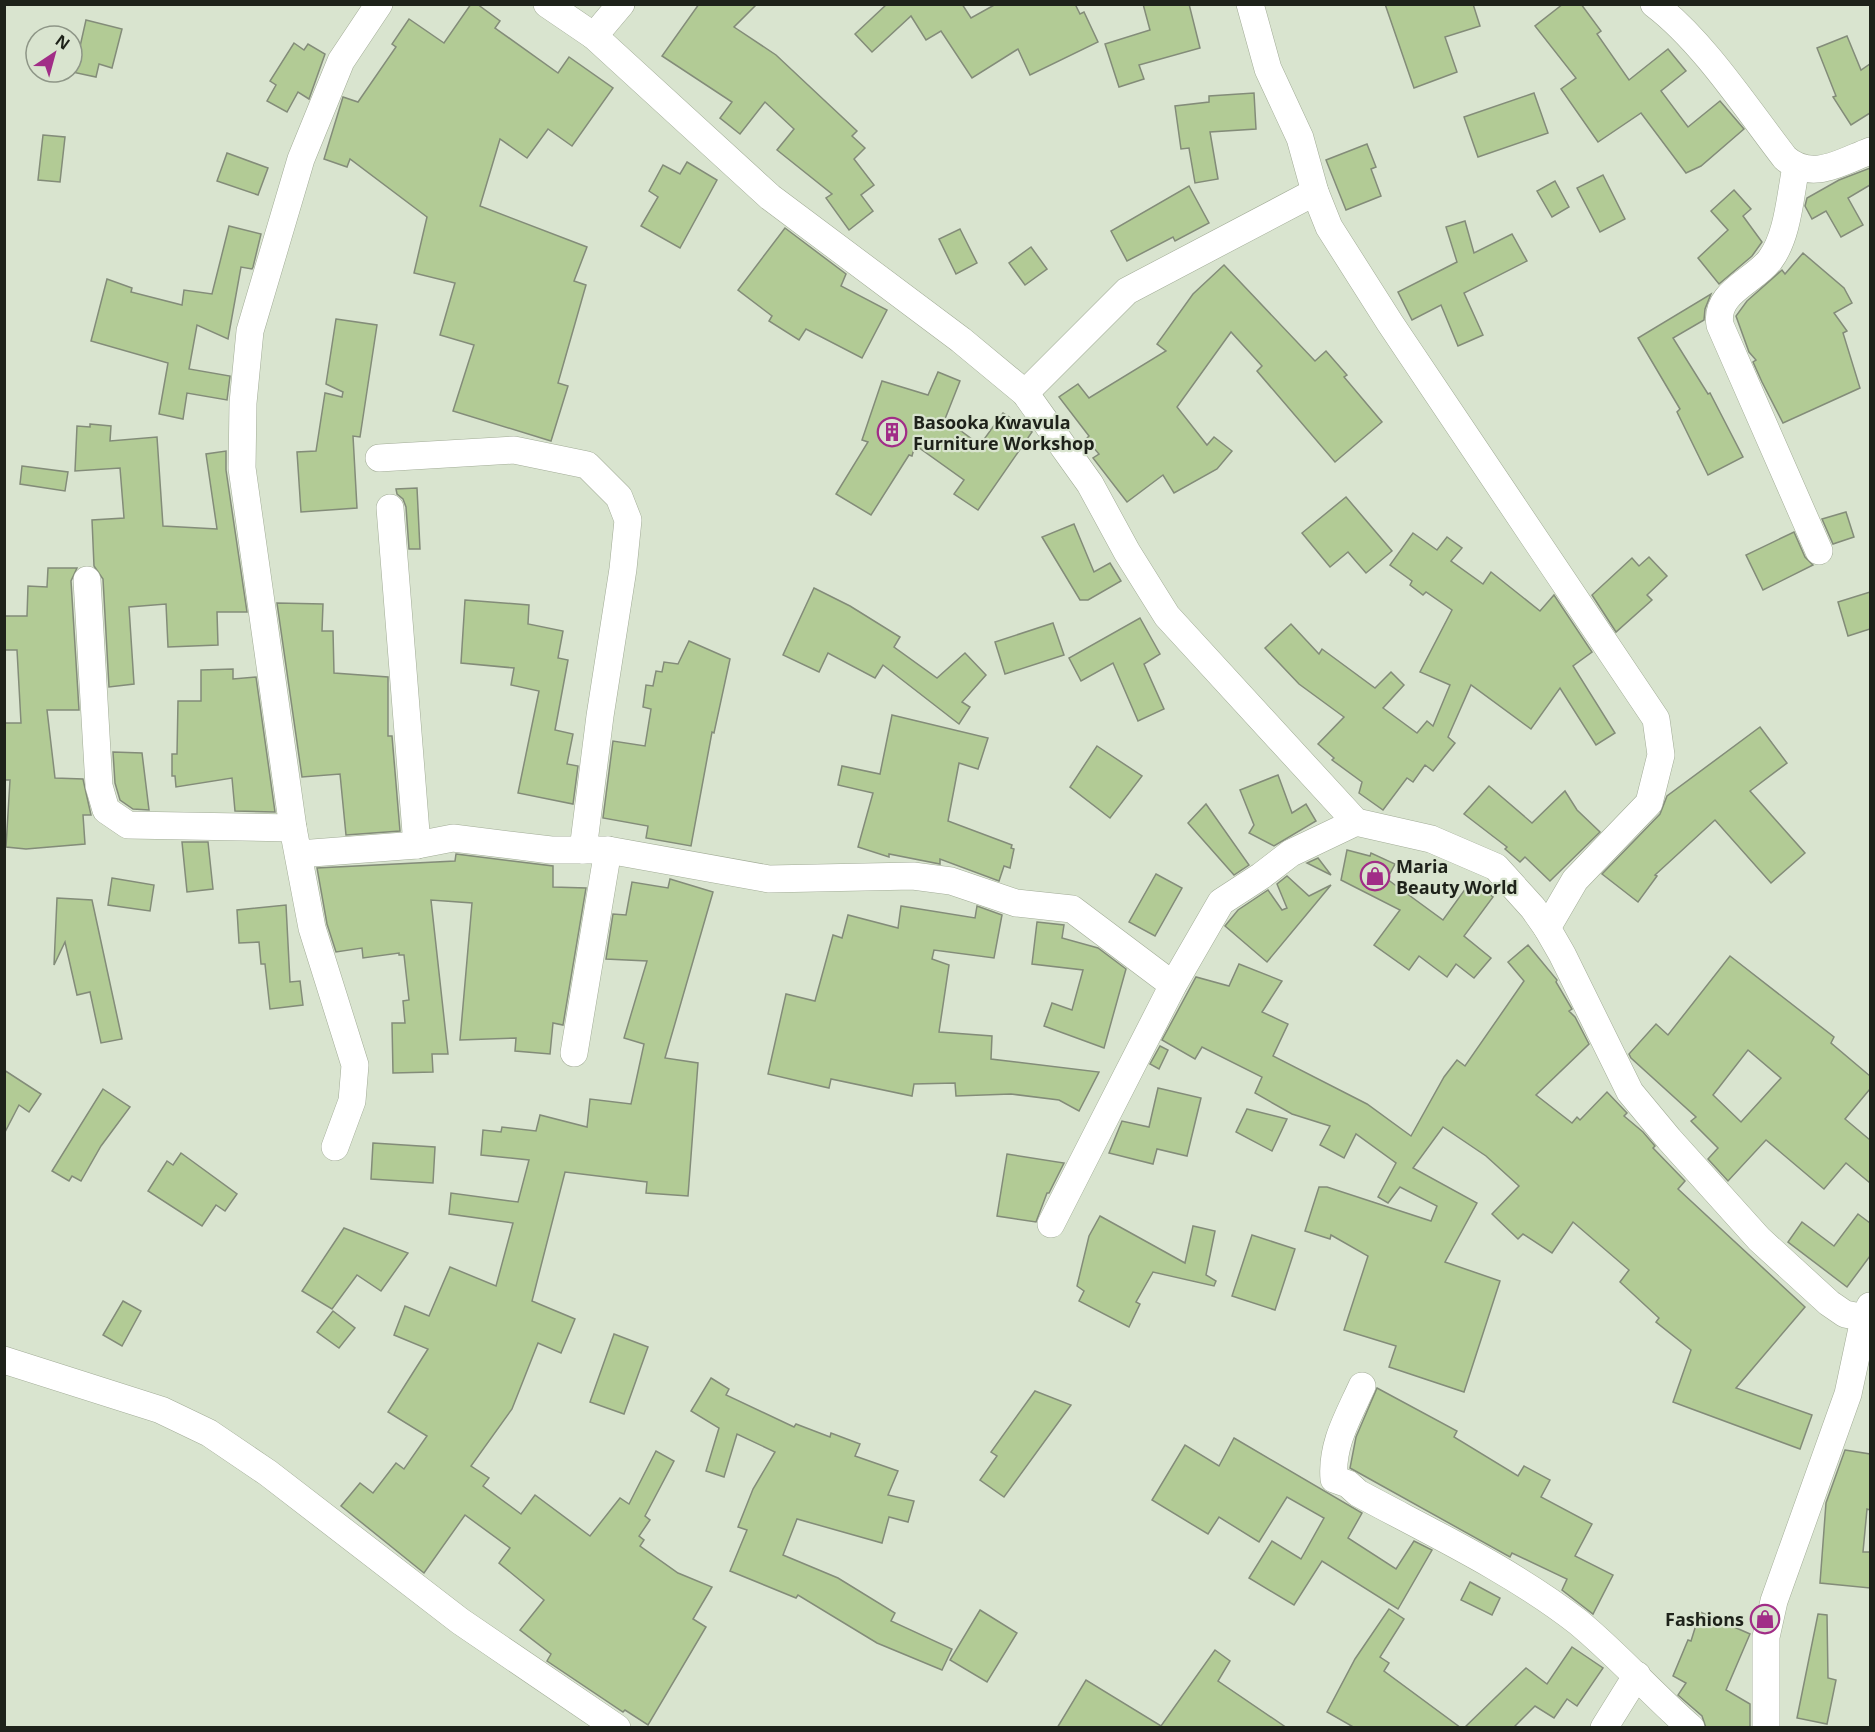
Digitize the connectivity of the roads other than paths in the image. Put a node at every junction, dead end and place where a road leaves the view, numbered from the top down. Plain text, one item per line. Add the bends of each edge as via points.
1 (379, 4) edge
2 (547, 4) edge
3 (621, 4) edge
4 (1250, 4) edge
5 (1654, 4) edge
6 (594, 36) junction
7 (1870, 151) edge
8 (1796, 167) junction
9 (1315, 192) junction
10 (1024, 393) junction
11 (379, 458) dead end
12 (390, 508) dead end
13 (1819, 551) dead end
14 (87, 580) dead end
15 (1356, 822) junction
16 (293, 828) junction
17 (417, 845) junction
18 (595, 850) junction
19 (299, 854) junction
20 (1547, 928) junction
21 (1173, 986) junction
22 (574, 1053) dead end
23 (335, 1147) dead end
24 (1051, 1224) dead end
25 (1868, 1314) edge
26 (4, 1360) edge
27 (1362, 1386) dead end
28 (1637, 1675) junction
29 (617, 1728) edge
30 (1604, 1728) edge
31 (1691, 1728) edge
32 (1767, 1728) edge

1 - 16 street via 341,61 301,159 250,331 242,468
2 - 6 street
3 - 6 street
4 - 9 street via 1268,69 1300,138
5 - 8 street via 1671,17
6 - 10 street via 770,197 961,340
7 - 8 street via 1825,168
8 - 13 street via 1779,243 1770,260 1723,301 1718,314
9 - 10 street via 1127,291
9 - 20 street via 1329,227 1390,322 1656,719 1661,755 1649,802 1575,880
10 - 15 street via 1090,484 1167,616
11 - 18 street via 514,450 586,465 620,497 628,520 600,716
12 - 17 street
14 - 16 street via 99,786 106,810 128,825
15 - 20 street via 1431,839 1496,867
15 - 21 street via 1291,853 1221,902
16 - 19 street
17 - 18 street via 453,838 551,850
17 - 19 street
18 - 21 street via 769,879 913,876 951,881 1016,903 1071,909
18 - 22 street
19 - 23 street via 312,928 355,1065 352,1101
20 - 25 street via 1630,1092 1759,1239 1829,1303 1845,1314
21 - 24 street
25 - 32 street via 1848,1394 1774,1601 1766,1637
26 - 29 street via 161,1410 209,1433 268,1473 460,1621
27 - 28 street via 1336,1445 1334,1479 1521,1582 1577,1621
28 - 30 street
28 - 31 street

